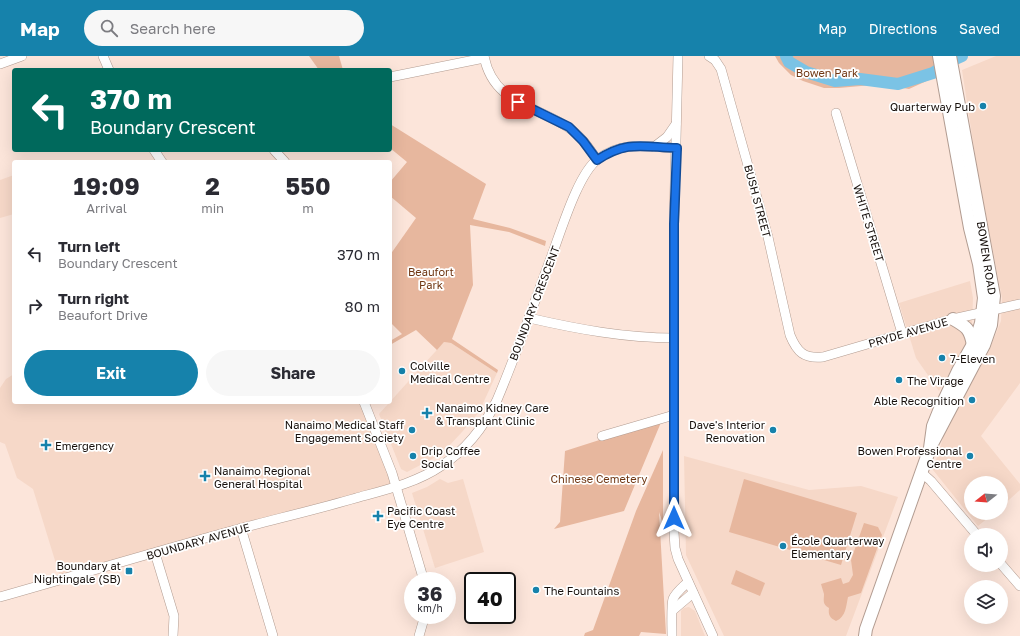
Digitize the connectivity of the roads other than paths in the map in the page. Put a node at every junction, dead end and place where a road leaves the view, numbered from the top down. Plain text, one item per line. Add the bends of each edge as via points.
1 (22, 56) edge
2 (102, 56) edge
3 (678, 56) edge
4 (709, 56) edge
5 (484, 57) edge
6 (945, 58) edge
7 (0, 64) edge
8 (108, 68) edge
9 (392, 77) edge
10 (836, 113) dead end
11 (677, 122) junction
12 (654, 147) junction
13 (677, 148) junction
14 (276, 152) edge
15 (283, 160) edge
16 (597, 160) junction
17 (1020, 304) edge
18 (988, 311) junction
19 (529, 318) junction
20 (953, 319) junction
21 (902, 333) junction
22 (674, 338) junction
23 (973, 345) junction
24 (797, 350) joint
25 (365, 404) edge
26 (674, 415) junction
27 (602, 436) dead end
28 (930, 448) junction
29 (921, 472) junction
30 (396, 486) junction
31 (242, 528) junction
32 (971, 528) edge
33 (155, 553) junction
34 (421, 572) edge
35 (1008, 572) edge
36 (688, 582) junction
37 (1020, 586) edge
38 (693, 594) junction
39 (0, 597) edge
40 (673, 610) junction
41 (422, 624) edge
42 (864, 634) edge
43 (173, 636) edge
44 (273, 636) edge
45 (419, 636) edge
46 (672, 636) edge
47 (713, 636) edge

1 - 7 street
2 - 8 street
3 - 11 street
4 - 24 street, BUSH STREET via 716,60 721,70 768,237 790,335
5 - 9 street
5 - 16 street via 491,77 504,93 513,100 569,127
6 - 18 main road, BOWEN ROAD via 994,288
10 - 21 street, WHITE STREET
11 - 12 street via 667,137
11 - 13 street
12 - 13 street, BOUNDARY CRESCENT
12 - 16 street, BOUNDARY CRESCENT via 626,146
13 - 22 street
14 - 15 street
16 - 19 street, BOUNDARY CRESCENT via 581,180
17 - 18 street, PRYDE AVENUE
18 - 20 street, PRYDE AVENUE
18 - 23 main road, BOWEN ROAD
18 - 28 main road, BOWEN ROAD via 991,324 984,345
19 - 22 street via 616,335
19 - 30 street, BOUNDARY CRESCENT via 497,400 479,431 463,449 440,467
20 - 21 street, PRYDE AVENUE
20 - 23 main road via 968,329
21 - 24 street, PRYDE AVENUE via 823,357 810,357
22 - 26 street
23 - 28 main road, BOWEN ROAD via 939,411 933,426
25 - 30 street
26 - 27 street
26 - 36 street via 675,548
28 - 29 main road, BOWEN ROAD
29 - 32 street
29 - 42 main road, BOWEN ROAD
30 - 31 street, BOUNDARY AVENUE via 301,514
30 - 34 street
31 - 33 street, BOUNDARY AVENUE
31 - 44 street
33 - 39 street, BOUNDARY AVENUE
33 - 43 street via 174,616
35 - 37 street
36 - 38 street
36 - 40 street via 674,597 671,603
38 - 40 street
38 - 47 street
40 - 46 street
41 - 45 street

